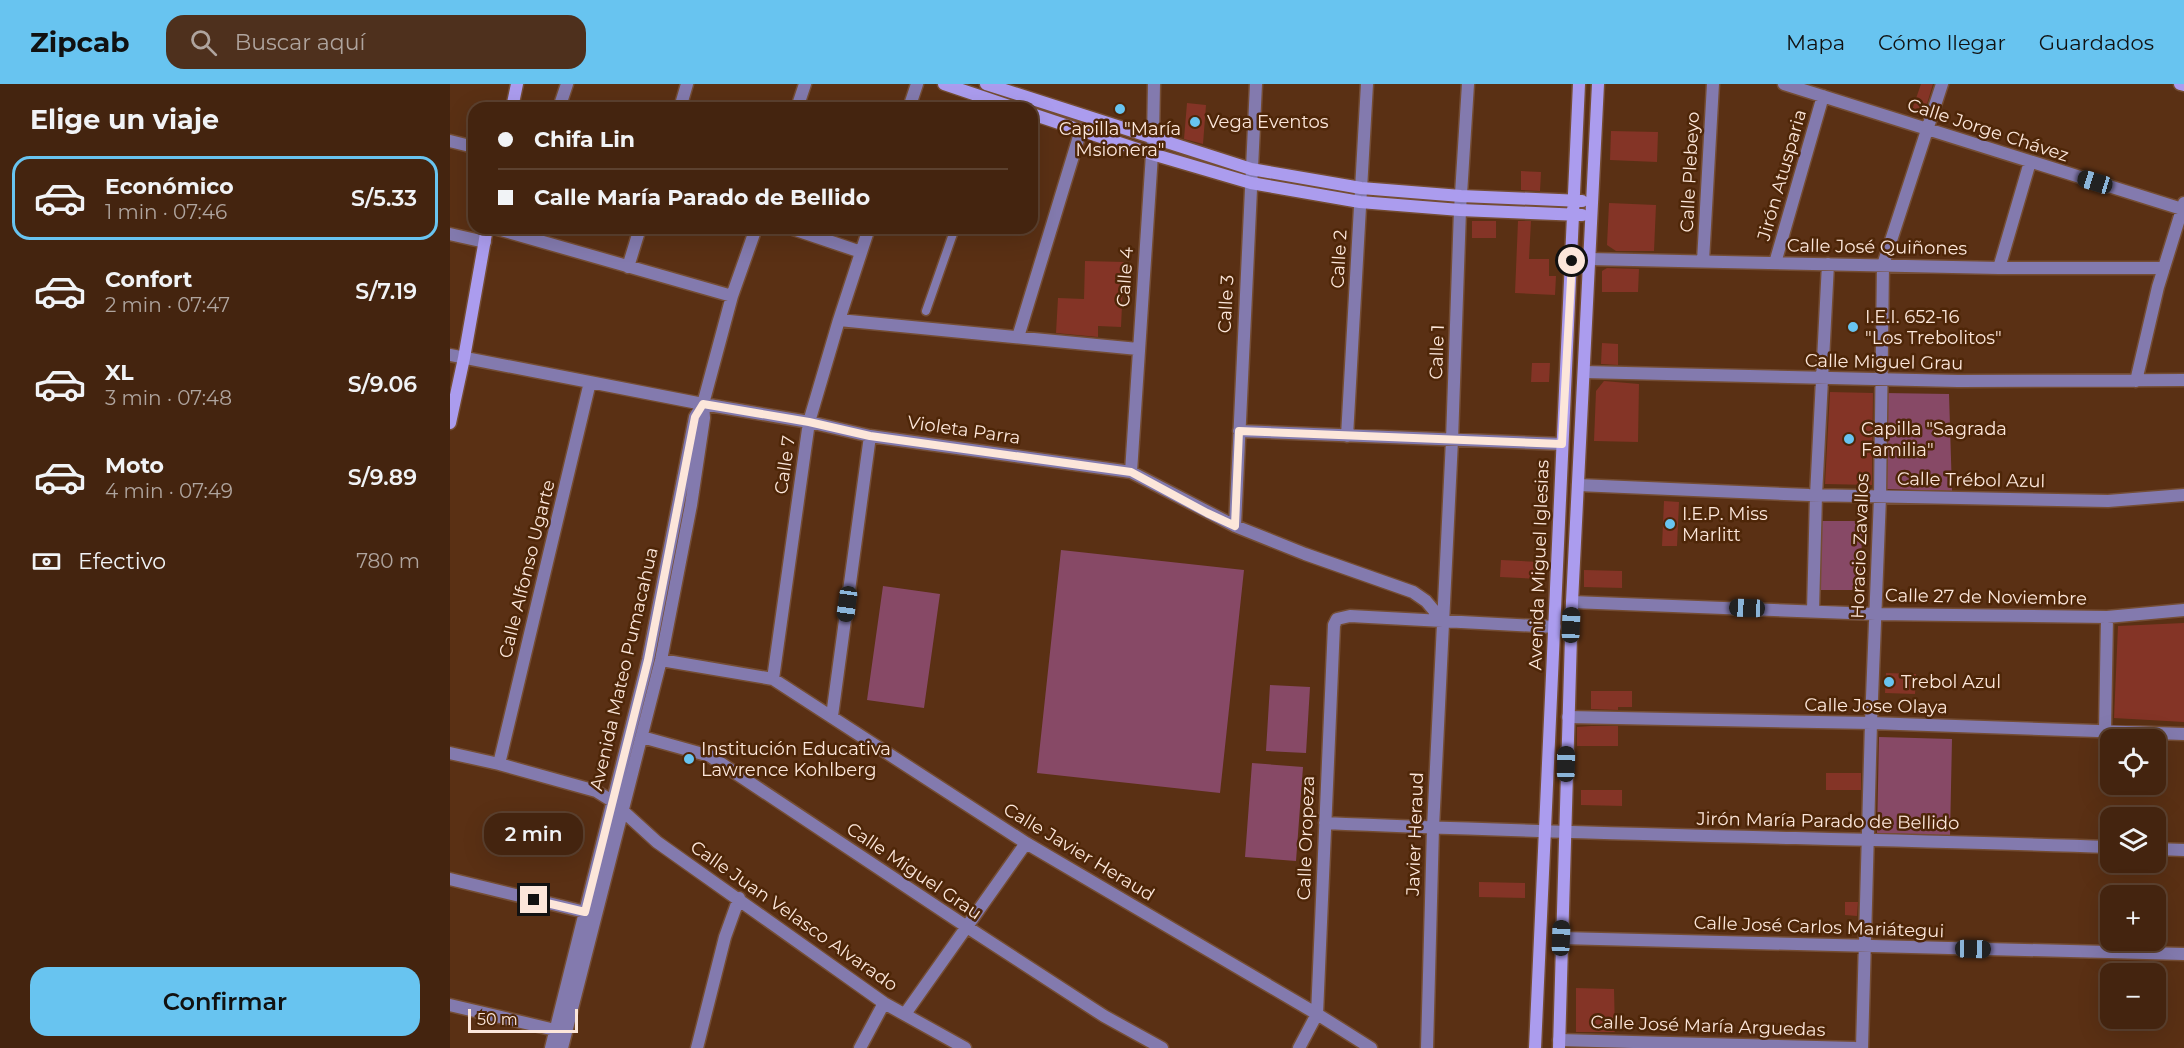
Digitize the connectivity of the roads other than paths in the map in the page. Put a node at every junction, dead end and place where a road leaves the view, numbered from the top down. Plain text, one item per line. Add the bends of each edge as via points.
1 (517, 84) edge
2 (567, 84) edge
3 (687, 84) edge
4 (805, 84) edge
5 (917, 84) edge
6 (944, 84) edge
7 (986, 84) edge
8 (1154, 84) edge
9 (1256, 84) edge
10 (1367, 84) edge
11 (1468, 84) edge
12 (1580, 84) edge
13 (1598, 84) edge
14 (1713, 84) edge
15 (1784, 84) edge
16 (1942, 84) edge
17 (1001, 87) edge
18 (1824, 96) junction
19 (513, 102) edge
20 (561, 102) edge
21 (682, 102) edge
22 (798, 102) edge
23 (911, 102) edge
24 (990, 102) edge
25 (1038, 116) edge
26 (1927, 129) junction
27 (1081, 130) junction
28 (1153, 139) junction
29 (450, 141) edge
30 (468, 146) edge
31 (1152, 154) junction
32 (2030, 162) junction
33 (1251, 169) junction
34 (1251, 183) junction
35 (1361, 188) junction
36 (1461, 196) junction
37 (1575, 200) junction
38 (1592, 201) junction
39 (1360, 202) junction
40 (2183, 206) edge
41 (1460, 210) junction
42 (1575, 215) junction
43 (1591, 216) junction
44 (450, 234) edge
45 (487, 234) edge
46 (526, 234) edge
47 (638, 234) edge
48 (754, 234) edge
49 (808, 234) edge
50 (867, 234) edge
51 (953, 234) edge
52 (485, 242) junction
53 (861, 252) junction
54 (1589, 259) junction
55 (1703, 261) junction
56 (1775, 263) junction
57 (1827, 264) junction
58 (1883, 265) junction
59 (628, 267) junction
60 (2000, 268) junction
61 (2164, 268) junction
62 (732, 296) junction
63 (926, 311) dead end
64 (839, 320) junction
65 (1018, 337) junction
66 (1138, 349) junction
67 (450, 355) edge
68 (464, 358) junction
69 (1584, 372) junction
70 (1822, 379) junction
71 (1882, 380) junction
72 (2184, 380) edge
73 (2136, 381) junction
74 (590, 382) junction
75 (703, 404) junction
76 (809, 422) junction
77 (450, 423) edge
78 (1239, 431) junction
79 (870, 436) junction
80 (1347, 436) junction
81 (1452, 440) junction
82 (1562, 444) junction
83 (1131, 472) junction
84 (1578, 485) junction
85 (1816, 495) junction
86 (2184, 495) edge
87 (1880, 497) junction
88 (1235, 526) junction
89 (1572, 602) junction
90 (2184, 610) edge
91 (1813, 611) junction
92 (1875, 614) junction
93 (2108, 618) junction
94 (1442, 621) junction
95 (1556, 627) junction
96 (661, 660) junction
97 (773, 679) junction
98 (832, 716) junction
99 (1568, 717) junction
100 (1871, 723) junction
101 (2106, 729) edge
102 (2100, 730) edge
103 (2166, 733) edge
104 (2184, 734) edge
105 (642, 737) junction
106 (450, 753) edge
107 (499, 764) junction
108 (612, 801) junction
109 (622, 811) junction
110 (1325, 823) junction
111 (1433, 828) junction
112 (1545, 833) junction
113 (1565, 833) junction
114 (1868, 838) junction
115 (1026, 843) junction
116 (2100, 847) edge
117 (2166, 849) edge
118 (2184, 850) edge
119 (450, 879) edge
120 (739, 898) junction
121 (580, 911) junction
122 (966, 927) junction
123 (1561, 938) junction
124 (1865, 947) junction
125 (2184, 954) edge
126 (884, 1003) junction
127 (450, 1005) edge
128 (905, 1014) junction
129 (1317, 1014) junction
130 (555, 1030) junction
131 (1559, 1044) edge
132 (1660, 1045) edge
133 (1761, 1047) edge
134 (551, 1048) edge
135 (562, 1048) edge
136 (697, 1048) edge
137 (860, 1048) edge
138 (965, 1048) edge
139 (1162, 1048) edge
140 (1299, 1048) edge
141 (1371, 1048) edge
142 (1427, 1048) edge
143 (1535, 1048) edge
144 (1855, 1048) edge
145 (1862, 1048) edge

1 - 19 main road
2 - 20 street
3 - 21 street
4 - 22 street
5 - 23 street
6 - 24 main road
7 - 17 main road
8 - 28 street, Calle 4
9 - 33 street, Calle 3
10 - 35 street, Calle 2
11 - 36 street, Calle 1
12 - 37 main road, Avenida Miguel Iglesias
13 - 38 main road, Avenida Miguel Iglesias
14 - 55 street, Calle Plebeyo
15 - 18 street, Calle Jorge Chávez
16 - 26 street, Horacio Zavallos
17 - 28 main road
18 - 26 street, Calle Jorge Chávez
18 - 56 street, Jirón Atusparia
25 - 27 main road
26 - 32 street, Calle Jorge Chávez
26 - 58 street, Horacio Zavallos
27 - 31 main road
27 - 65 street
28 - 31 street, Calle 4
28 - 33 main road
29 - 30 street
31 - 34 main road
31 - 66 street, Calle 4
32 - 40 street, Calle Jorge Chávez
32 - 60 street
33 - 34 street, Calle 3
33 - 35 main road
34 - 39 main road
34 - 78 street, Calle 3
35 - 36 main road
35 - 39 street, Calle 2
36 - 37 main road
36 - 41 street, Calle 1
37 - 38 main road
37 - 42 main road, Avenida Miguel Iglesias
38 - 43 main road, Avenida Miguel Iglesias
39 - 41 main road
39 - 80 street, Calle 2
40 - 61 street
41 - 42 main road
41 - 81 street, Calle 1
42 - 43 main road
42 - 82 main road, Avenida Miguel Iglesias
43 - 54 main road, Avenida Miguel Iglesias
44 - 52 street
45 - 52 main road
46 - 59 street
47 - 59 street
48 - 62 street, Avenida Mateo Pumacahua
49 - 53 street
50 - 53 street, Calle 7
51 - 63 lane
52 - 68 main road
53 - 64 street, Calle 7
54 - 55 street, Calle José Quiñones
54 - 69 main road, Avenida Miguel Iglesias
55 - 56 street, Calle José Quiñones
56 - 57 street, Calle José Quiñones
57 - 58 street, Calle José Quiñones
57 - 70 street
58 - 60 street, Calle José Quiñones
58 - 71 street, Horacio Zavallos
59 - 62 street
60 - 61 street, Calle José Quiñones
61 - 73 street
62 - 75 street, Avenida Mateo Pumacahua
64 - 65 street
64 - 76 street, Calle 7
65 - 66 street
66 - 83 street, Calle 4
67 - 68 street, Violeta Parra
68 - 74 street, Violeta Parra
68 - 77 main road
69 - 70 street, Calle Miguel Grau
69 - 84 main road, Avenida Miguel Iglesias
70 - 71 street, Calle Miguel Grau
70 - 85 street
71 - 73 street, Calle Miguel Grau
71 - 87 street, Horacio Zavallos
72 - 73 street, Calle Miguel Grau
74 - 75 street, Violeta Parra
74 - 107 street, Calle Alfonso Ugarte
75 - 76 street, Violeta Parra
75 - 96 street, Avenida Mateo Pumacahua via 691,505
75 - 108 street, Avenida Mateo Pumacahua via 695,417 648,660
76 - 79 street, Violeta Parra
76 - 97 street, Calle 7
78 - 80 street
78 - 88 street, Calle 3
79 - 83 street, Violeta Parra
79 - 98 street
80 - 81 street
81 - 82 street
81 - 94 street, Calle 1
82 - 95 main road, Avenida Miguel Iglesias
83 - 88 street, Violeta Parra
84 - 85 street, Calle Trébol Azul
84 - 89 main road, Avenida Miguel Iglesias
85 - 87 street, Calle Trébol Azul
85 - 91 street
86 - 87 street, Calle Trébol Azul via 2108,501
87 - 92 street, Horacio Zavallos
88 - 94 street, Violeta Parra via 1413,592
89 - 91 street, Calle 27 de Noviembre
89 - 99 main road, Avenida Miguel Iglesias
90 - 93 street, Calle 27 de Noviembre
91 - 92 street, Calle 27 de Noviembre
92 - 93 street, Calle 27 de Noviembre
92 - 100 street, Horacio Zavallos
93 - 101 street
94 - 95 street
94 - 110 street, Calle Oropeza via 1343,616 1337,619
94 - 111 street, Javier Heraud
95 - 112 main road, Avenida Miguel Iglesias
96 - 97 street
96 - 105 street, Avenida Mateo Pumacahua
97 - 98 street, Calle Javier Heraud
98 - 115 street, Calle Javier Heraud
99 - 100 street, Calle Jose Olaya
99 - 113 main road, Avenida Miguel Iglesias
100 - 102 street, Calle Jose Olaya
100 - 114 street, Horacio Zavallos
103 - 104 street, Calle Jose Olaya
105 - 109 street, Avenida Mateo Pumacahua
105 - 122 street, Calle Miguel Grau via 711,756
106 - 107 street
107 - 108 street via 596,791
108 - 109 street, Calle Juan Velasco Alvarado
108 - 121 street, Avenida Mateo Pumacahua
109 - 120 street, Calle Juan Velasco Alvarado via 657,842
109 - 135 street, Avenida Mateo Pumacahua
110 - 111 street, Jirón María Parado de Bellido
110 - 129 street, Calle Oropeza
111 - 112 street, Jirón María Parado de Bellido
111 - 142 street, Javier Heraud
112 - 113 street, Jirón María Parado de Bellido
112 - 143 main road, Avenida Miguel Iglesias
113 - 114 street, Jirón María Parado de Bellido
113 - 123 main road, Avenida Miguel Iglesias
114 - 116 street, Jirón María Parado de Bellido
114 - 124 street, Horacio Zavallos
115 - 122 street
115 - 129 street, Calle Javier Heraud
117 - 118 street
119 - 121 street
120 - 126 street, Calle Juan Velasco Alvarado
120 - 136 street
121 - 130 street, Avenida Mateo Pumacahua
122 - 128 street
122 - 139 street, Calle Miguel Grau via 1104,1016
123 - 124 street, Calle José Carlos Mariátegui
123 - 131 main road, Avenida Miguel Iglesias
124 - 125 street, Calle José Carlos Mariátegui
124 - 145 street, Horacio Zavallos
126 - 128 street, Calle Juan Velasco Alvarado
126 - 137 street
127 - 130 street
128 - 138 street, Calle Juan Velasco Alvarado
129 - 140 street, Calle Oropeza
129 - 141 street, Calle Javier Heraud
130 - 134 street, Avenida Mateo Pumacahua
131 - 132 street, Calle José María Arguedas
132 - 133 street, Calle José María Arguedas
133 - 144 street, Calle José María Arguedas

